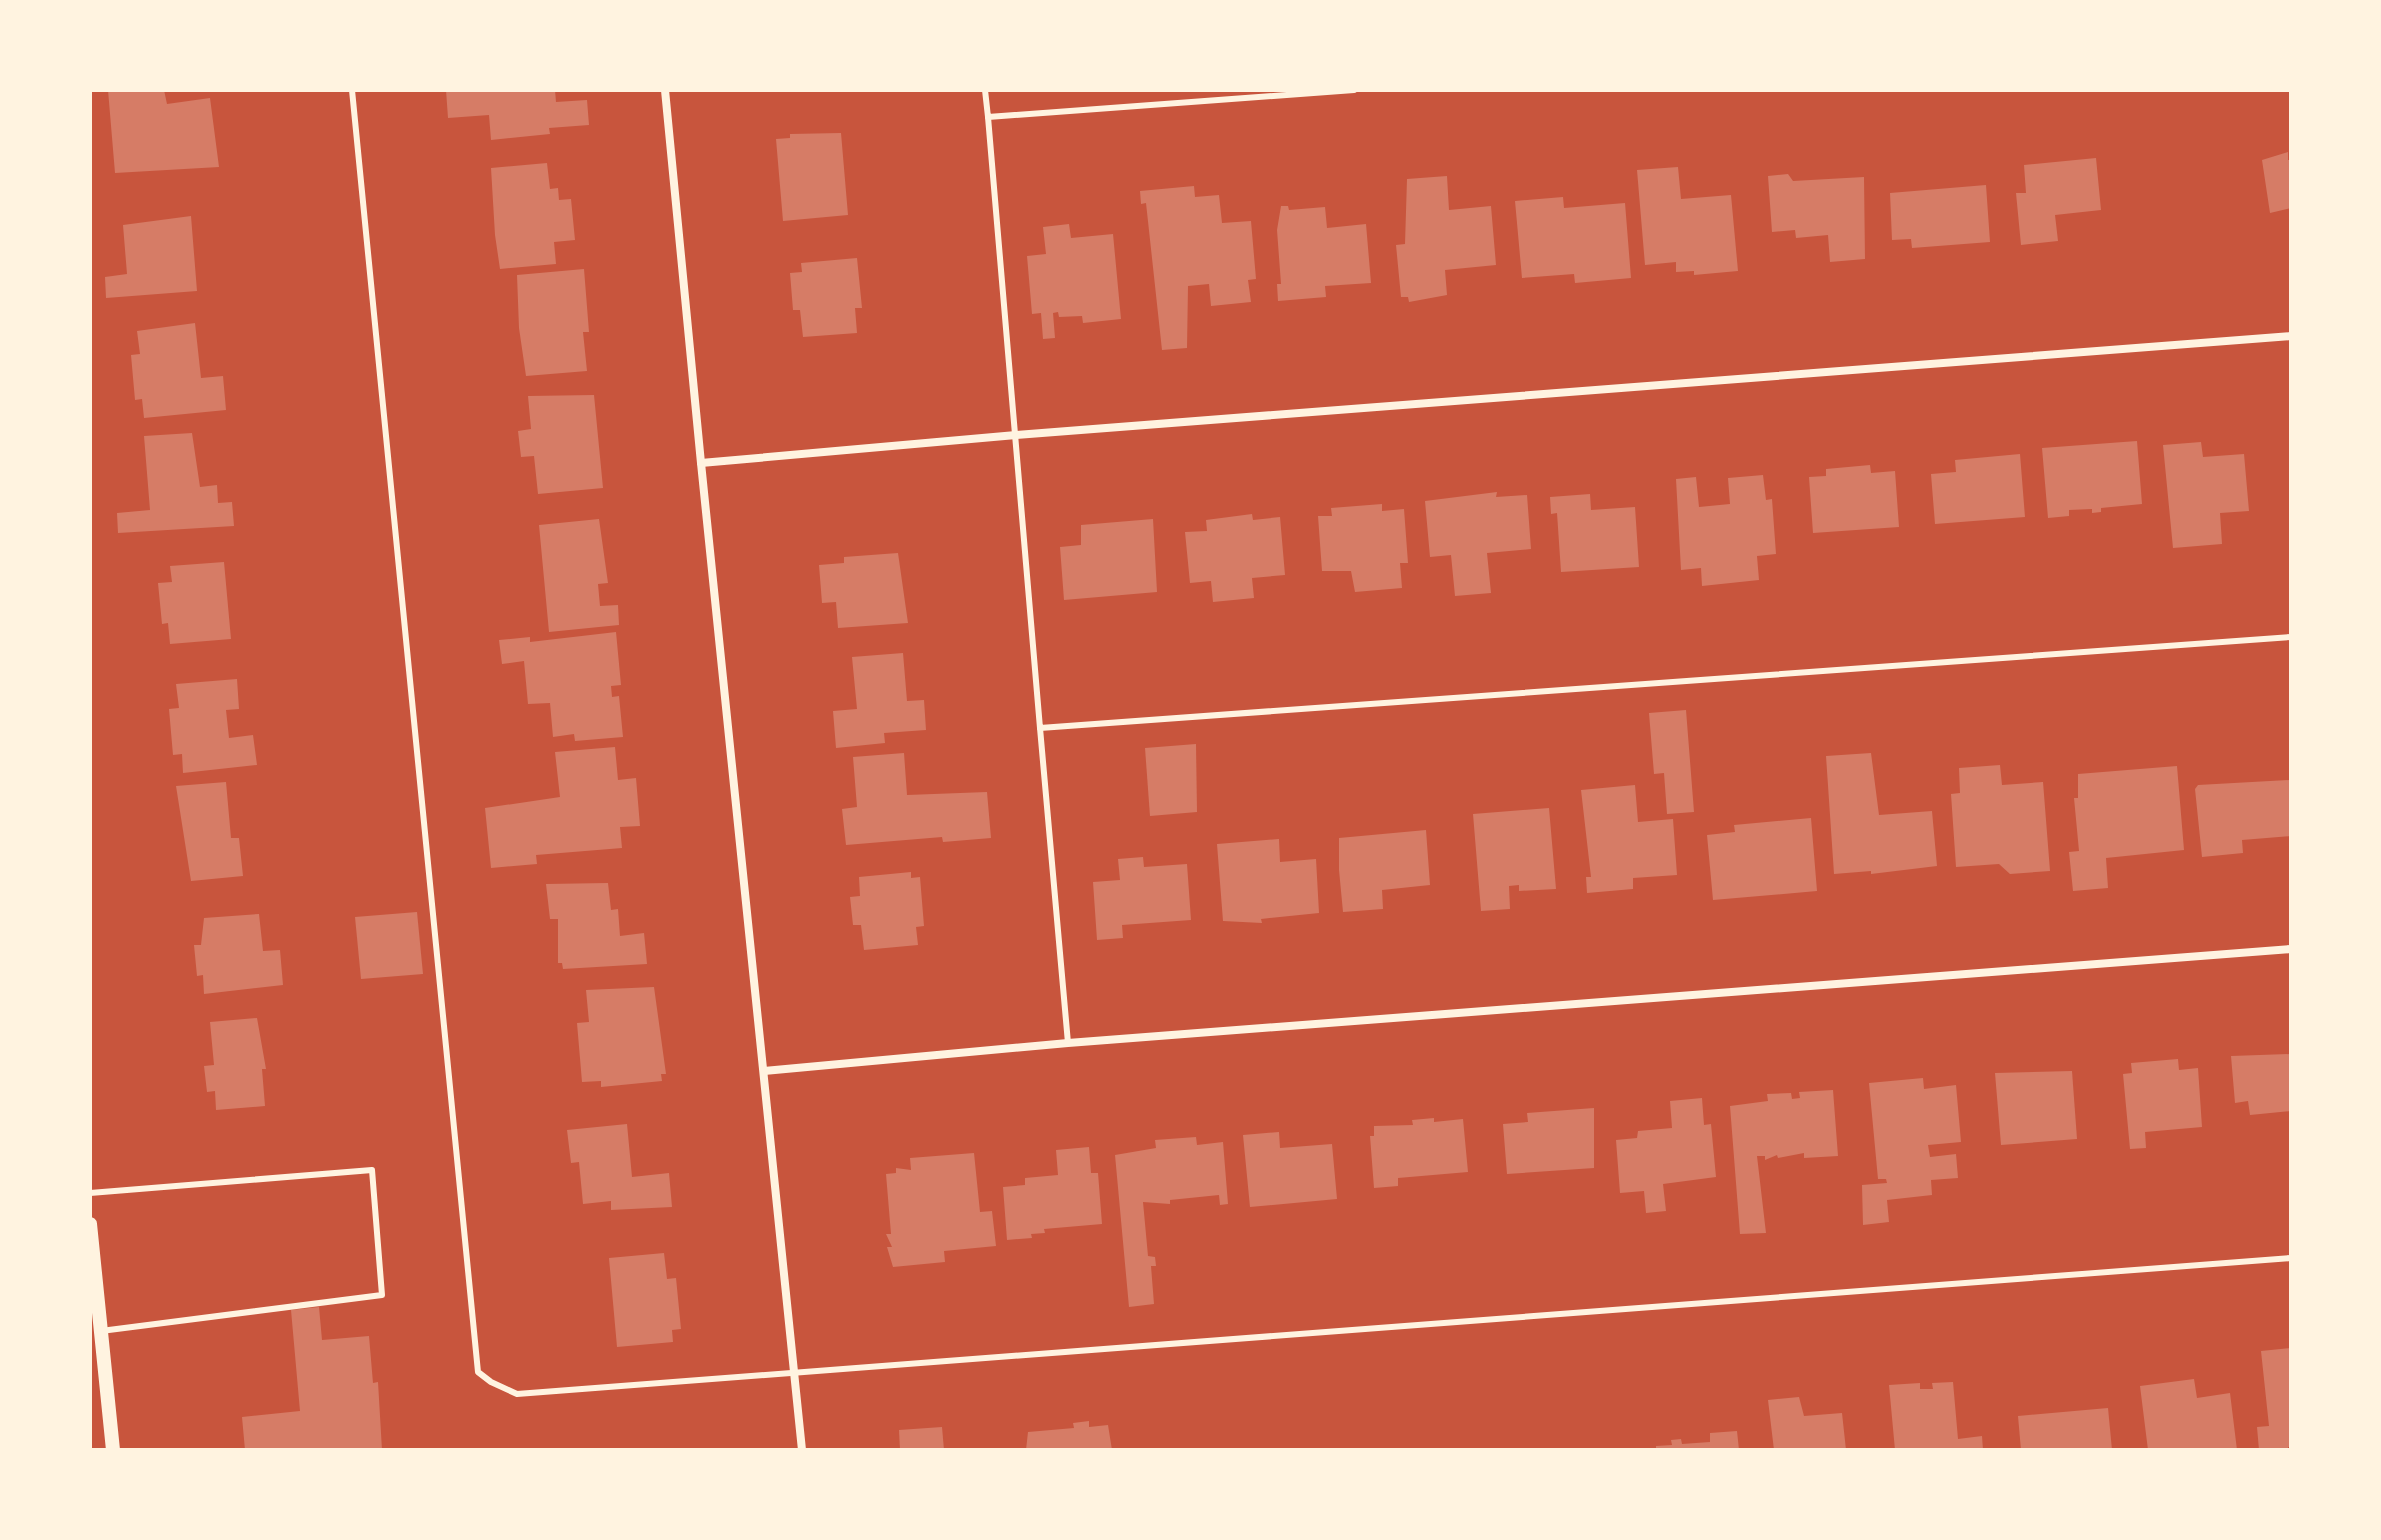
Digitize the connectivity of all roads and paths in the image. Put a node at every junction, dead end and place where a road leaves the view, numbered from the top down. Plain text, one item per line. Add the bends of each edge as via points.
1 (352, 90) edge
2 (665, 90) edge
3 (985, 90) edge
4 (1354, 90) edge
5 (988, 117) junction
6 (2291, 336) edge
7 (1016, 435) junction
8 (701, 463) junction
9 (2291, 637) edge
10 (1040, 728) junction
11 (2291, 949) edge
12 (1068, 1043) junction
13 (764, 1071) junction
14 (90, 1193) edge
15 (90, 1224) edge
16 (2291, 1258) edge
17 (101, 1331) junction
18 (794, 1371) junction
19 (113, 1450) edge
20 (802, 1450) edge

1 - 18 lane via 478,1372 517,1394
2 - 8 street
3 - 5 lane
4 - 5 lane
5 - 7 lane
6 - 7 street
7 - 8 street
7 - 10 lane
8 - 13 street
9 - 10 lane
10 - 12 lane
11 - 12 street
12 - 13 street
13 - 18 street
14 - 17 lane via 372,1170 382,1295
15 - 17 street
16 - 18 lane
17 - 19 street
18 - 20 street

